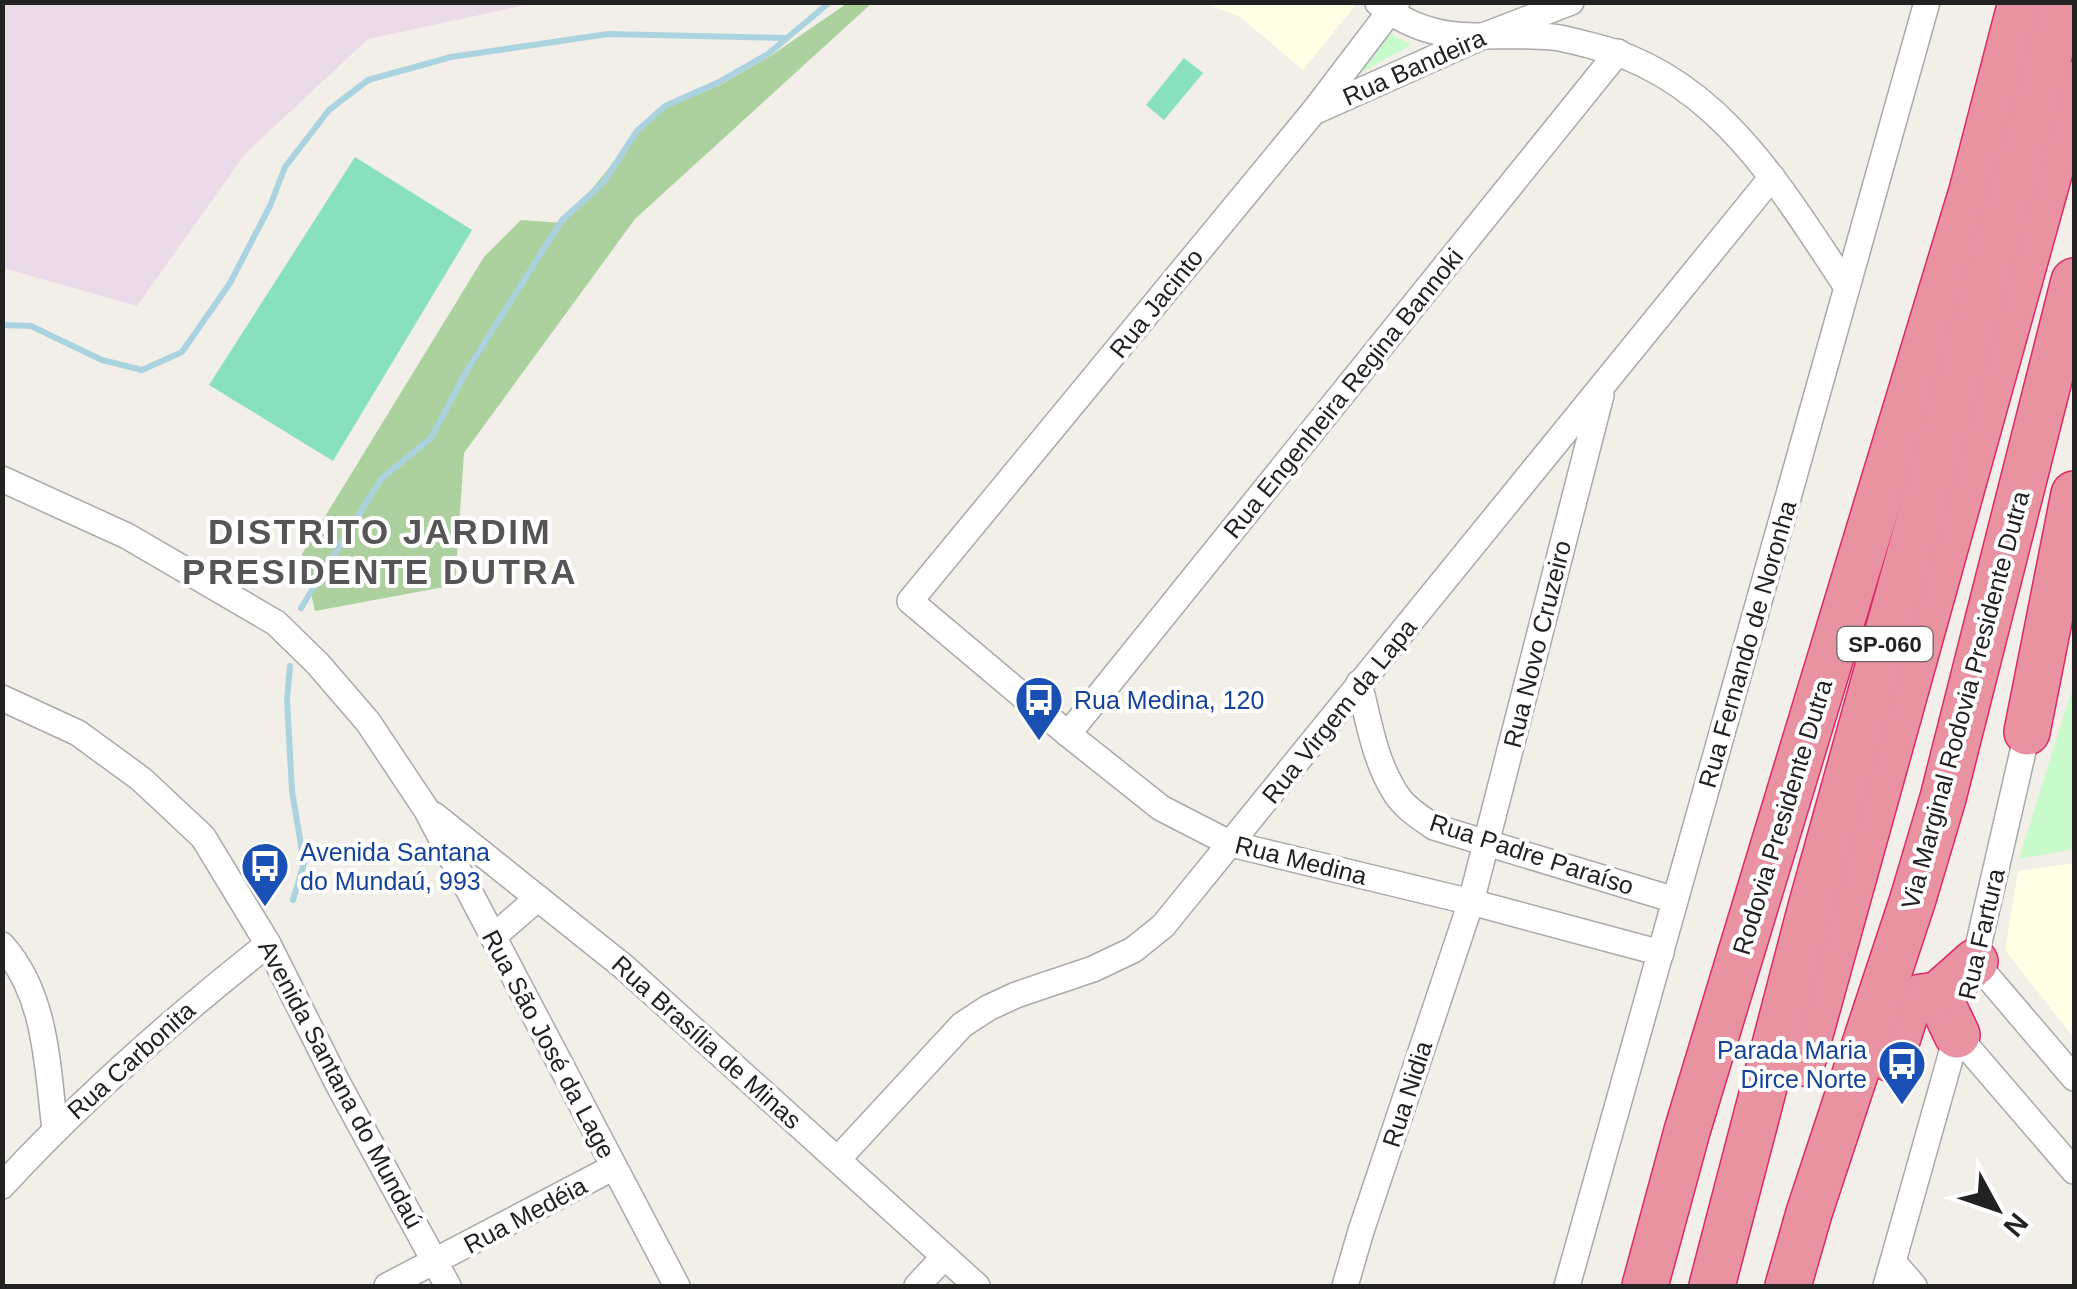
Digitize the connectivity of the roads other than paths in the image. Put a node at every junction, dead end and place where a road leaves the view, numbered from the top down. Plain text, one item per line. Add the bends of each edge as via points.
1 (1571, 2) edge
2 (1926, 2) edge
3 (2021, 2) edge
4 (2064, 2) edge
5 (1388, 6) edge
6 (1484, 36) junction
7 (1618, 52) junction
8 (2074, 84) edge
9 (1314, 112) junction
10 (1772, 178) junction
11 (2074, 282) edge
12 (1847, 287) junction
13 (2008, 324) junction
14 (1604, 386) junction
15 (2, 479) edge
16 (2074, 494) edge
17 (2074, 582) edge
18 (910, 601) joint
19 (1359, 682) junction
20 (2, 698) edge
21 (2027, 732) junction
22 (1068, 734) junction
23 (426, 809) junction
24 (1486, 842) junction
25 (1231, 844) junction
26 (538, 898) junction
27 (1674, 900) junction
28 (1471, 902) junction
29 (493, 937) junction
30 (268, 944) junction
31 (2, 945) edge
32 (1661, 954) junction
33 (1975, 962) junction
34 (1892, 964) junction
35 (1947, 1015) junction
36 (2074, 1078) edge
37 (55, 1129) junction
38 (1687, 1131) junction
39 (838, 1159) junction
40 (614, 1168) junction
41 (2074, 1171) edge
42 (2, 1186) edge
43 (944, 1257) junction
44 (665, 1261) junction
45 (436, 1262) junction
46 (1889, 1274) edge
47 (1790, 1282) edge
48 (387, 1286) edge
49 (448, 1286) edge
50 (677, 1286) edge
51 (692, 1286) edge
52 (918, 1286) edge
53 (977, 1286) edge
54 (1345, 1286) edge
55 (1568, 1286) edge
56 (1621, 1286) edge
57 (1645, 1286) edge
58 (1712, 1286) edge
59 (1741, 1286) edge
60 (1914, 1286) edge

1 - 6 street, Rua Bandeira
2 - 12 street, Rua Fernando de Noronha
3 - 38 highway, Rodovia Presidente Dutra / SP-060 via 1966,210
4 - 58 highway, Rodovia Presidente Dutra / SP-060
5 - 6 street via 1438,34
5 - 9 street, Rua Jacinto
6 - 7 street via 1554,37
6 - 9 street, Rua Bandeira
7 - 10 street via 1683,86 1729,124
7 - 22 street, Rua Engenheira Regina Bannoki
8 - 13 highway, SP-060
9 - 18 street, Rua Jacinto
10 - 12 street
10 - 14 street, Rua Virgem da Lapa
11 - 34 highway, Via Marginal Rodovia Presidente Dutra via 1944,798
12 - 27 street, Rua Fernando de Noronha
13 - 34 highway via 2018,360 1888,924
13 - 59 highway, SP-060
14 - 19 street, Rua Virgem da Lapa
14 - 24 street, Rua Novo Cruzeiro
15 - 23 street, Rua São José da Lage via 127,536 276,622 368,722
16 - 21 highway
17 - 21 street, Rua Fartura
18 - 22 street, Rua Medina
19 - 24 street, Rua Padre Paraíso via 1393,791 1434,826
19 - 25 street, Rua Virgem da Lapa
20 - 30 street, Avenida Santana do Mundaú via 78,733 142,779 203,837
21 - 33 street, Rua Fartura
22 - 25 street, Rua Medina via 1161,808
23 - 26 street, Rua Brasília de Minas
23 - 29 street, Rua São José da Lage
24 - 27 street, Rua Padre Paraíso
24 - 28 street, Rua Novo Cruzeiro
25 - 28 street, Rua Medina
25 - 39 street, Rua Virgem da Lapa via 1163,926 1133,950 1016,995 962,1025
26 - 29 street
26 - 39 street, Rua Brasília de Minas
27 - 32 street, Rua Fernando de Noronha
28 - 32 street, Rua Medina
28 - 54 street, Rua Nidia
29 - 40 street, Rua São José da Lage
30 - 37 street, Rua Carbonita
30 - 45 street, Avenida Santana do Mundaú
31 - 37 street via 37,1004
32 - 55 street, Rua Fernando de Noronha
33 - 35 highway
33 - 36 street
34 - 47 highway, Via Marginal Rodovia Presidente Dutra
35 - 41 street
35 - 46 street, Rua Fartura
35 - 47 highway via 1921,997 1906,1012 1861,1147
37 - 42 street, Rua Carbonita
38 - 56 highway
38 - 57 highway, Rodovia Presidente Dutra / SP-060
39 - 43 street, Rua Brasília de Minas
40 - 44 street, Rua São José da Lage
40 - 45 street, Rua Medéia
43 - 52 street
43 - 53 street, Rua Brasília de Minas
44 - 50 street, Rua São José da Lage
44 - 51 street
45 - 48 street, Rua Medéia
45 - 49 street, Avenida Santana do Mundaú
46 - 60 street

